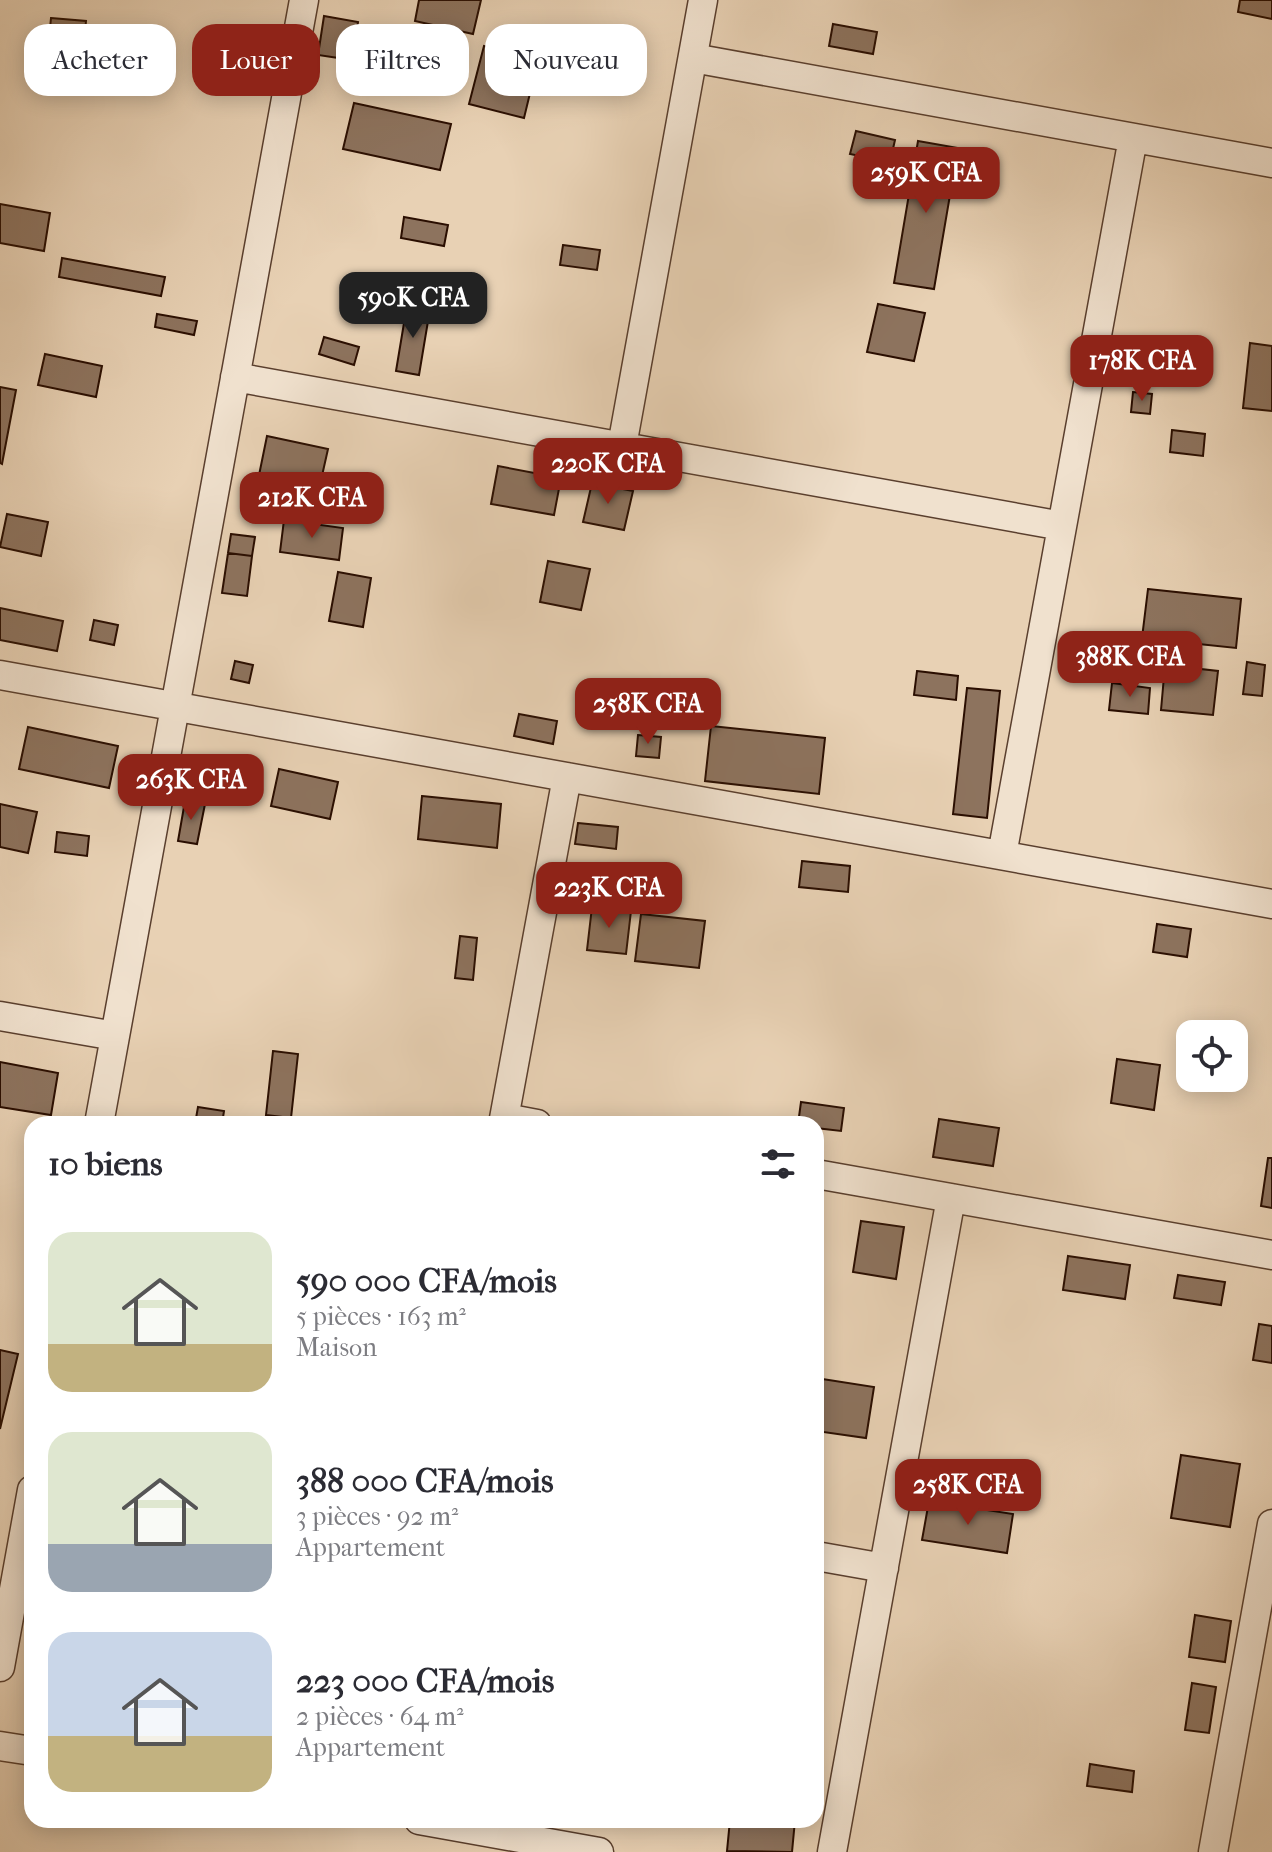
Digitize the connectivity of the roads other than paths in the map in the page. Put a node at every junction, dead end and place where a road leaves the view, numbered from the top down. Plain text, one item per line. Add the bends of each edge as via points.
1 (304, 0) edge
2 (703, 0) edge
3 (693, 58) junction
4 (1133, 138) junction
5 (1272, 163) edge
6 (235, 377) junction
7 (622, 446) junction
8 (1062, 526) junction
9 (0, 675) edge
10 (175, 706) junction
11 (567, 777) junction
12 (1002, 855) junction
13 (1272, 904) edge
14 (0, 1016) edge
15 (115, 1036) junction
16 (100, 1116) edge
17 (505, 1116) edge
18 (824, 1175) edge
19 (951, 1198) junction
20 (1272, 1255) edge
21 (1272, 1524) edge
22 (24, 1534) edge
23 (824, 1557) edge
24 (884, 1568) junction
25 (0, 1667) edge
26 (0, 1746) edge
27 (24, 1750) edge
28 (464, 1828) edge
29 (599, 1852) edge
30 (832, 1852) edge
31 (1213, 1852) edge

1 - 6 street
2 - 3 street
3 - 4 street
3 - 7 street
4 - 5 street
4 - 8 street
6 - 7 street
6 - 10 street
7 - 8 street
8 - 12 street
9 - 10 street
10 - 11 street
10 - 15 street
11 - 12 street
11 - 17 street
12 - 13 street
14 - 15 street
15 - 16 street
18 - 19 street
19 - 20 street
19 - 24 street
21 - 31 street
22 - 25 street
23 - 24 street
24 - 30 street
26 - 27 street
28 - 29 street

